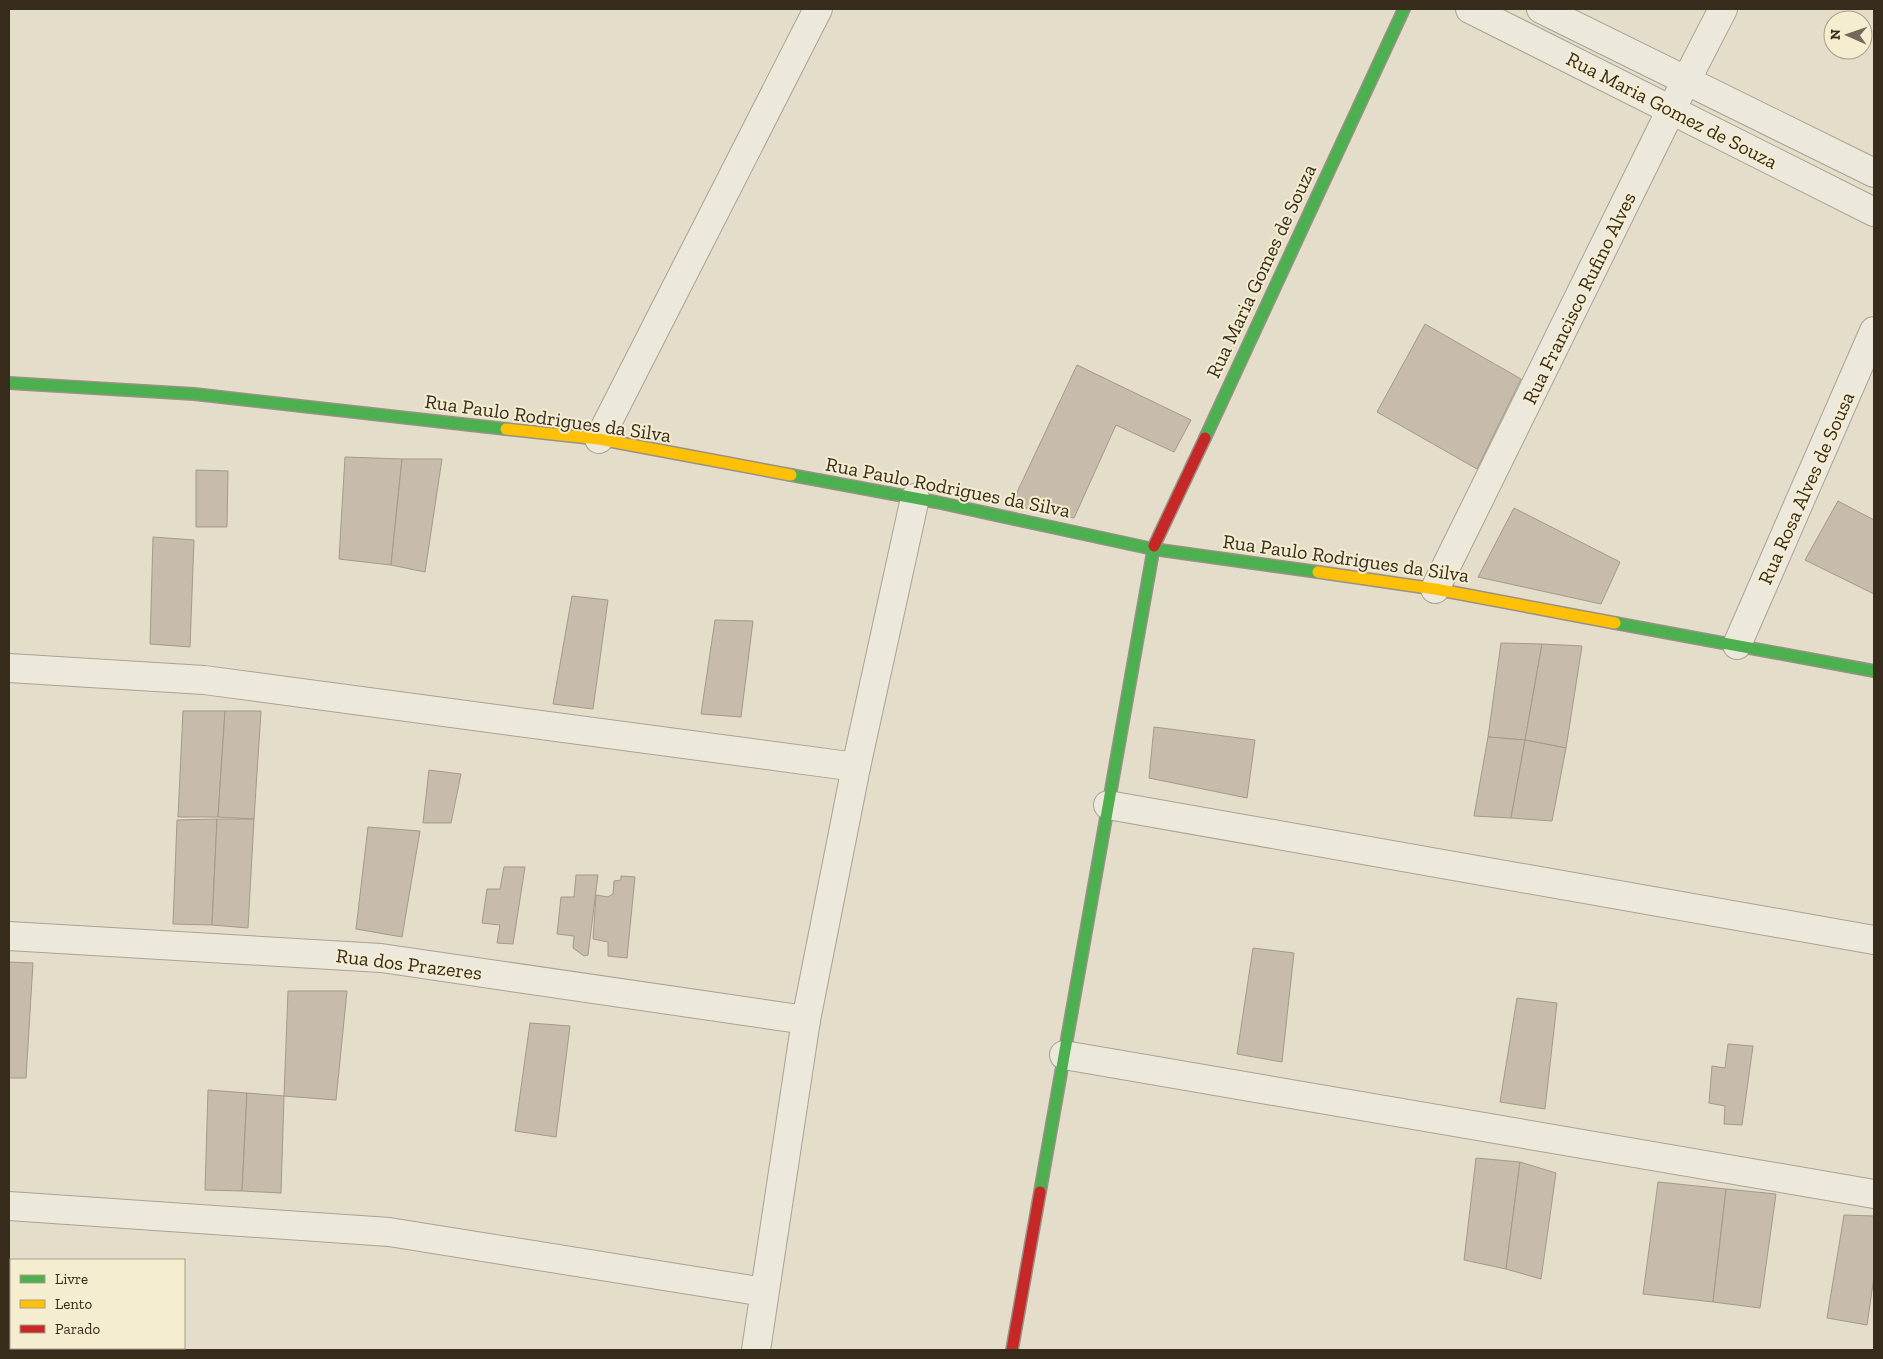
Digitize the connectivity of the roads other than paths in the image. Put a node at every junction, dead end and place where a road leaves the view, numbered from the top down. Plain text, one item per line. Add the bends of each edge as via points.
1 (818, 9) edge
2 (1404, 9) edge
3 (1470, 9) edge
4 (1541, 9) edge
5 (1723, 9) edge
6 (1686, 81) junction
7 (1672, 110) junction
8 (1874, 173) edge
9 (1874, 212) edge
10 (1874, 331) edge
11 (9, 383) edge
12 (598, 439) junction
13 (915, 498) junction
14 (1153, 549) junction
15 (1435, 588) junction
16 (1737, 645) junction
17 (9, 668) edge
18 (1874, 672) edge
19 (856, 767) junction
20 (1108, 805) junction
21 (9, 936) edge
22 (1874, 940) edge
23 (806, 1020) junction
24 (1064, 1055) junction
25 (1874, 1194) edge
26 (9, 1206) edge
27 (764, 1292) junction
28 (756, 1350) edge
29 (1012, 1350) edge

1 - 12 street
2 - 14 street, Rua Maria Gomes de Souza
3 - 7 street, Rua Maria Gomez de Souza
4 - 6 street, Rua Maria Gomez de Souza
5 - 6 street, Rua Francisco Rufino Alves
6 - 7 street, Rua Francisco Rufino Alves
6 - 8 street, Rua Maria Gomez de Souza
7 - 9 street, Rua Maria Gomez de Souza
7 - 15 street, Rua Francisco Rufino Alves
10 - 16 street, Rua Rosa Alves de Sousa
11 - 12 street, Rua Paulo Rodrigues da Silva via 194,394
12 - 13 street, Rua Paulo Rodrigues da Silva
13 - 14 street, Rua Paulo Rodrigues da Silva
13 - 19 street
14 - 15 street, Rua Paulo Rodrigues da Silva
14 - 20 street, Rua Maria Gomes de Souza
15 - 16 street, Rua Paulo Rodrigues da Silva
16 - 18 street, Rua Paulo Rodrigues da Silva
17 - 19 street via 204,680
19 - 23 street
20 - 22 street
20 - 24 street, Rua Maria Gomes de Souza
21 - 23 street, Rua dos Prazeres via 381,958
23 - 27 street
24 - 25 street
24 - 29 street, Rua Maria Gomes de Souza
26 - 27 street via 389,1232
27 - 28 street

